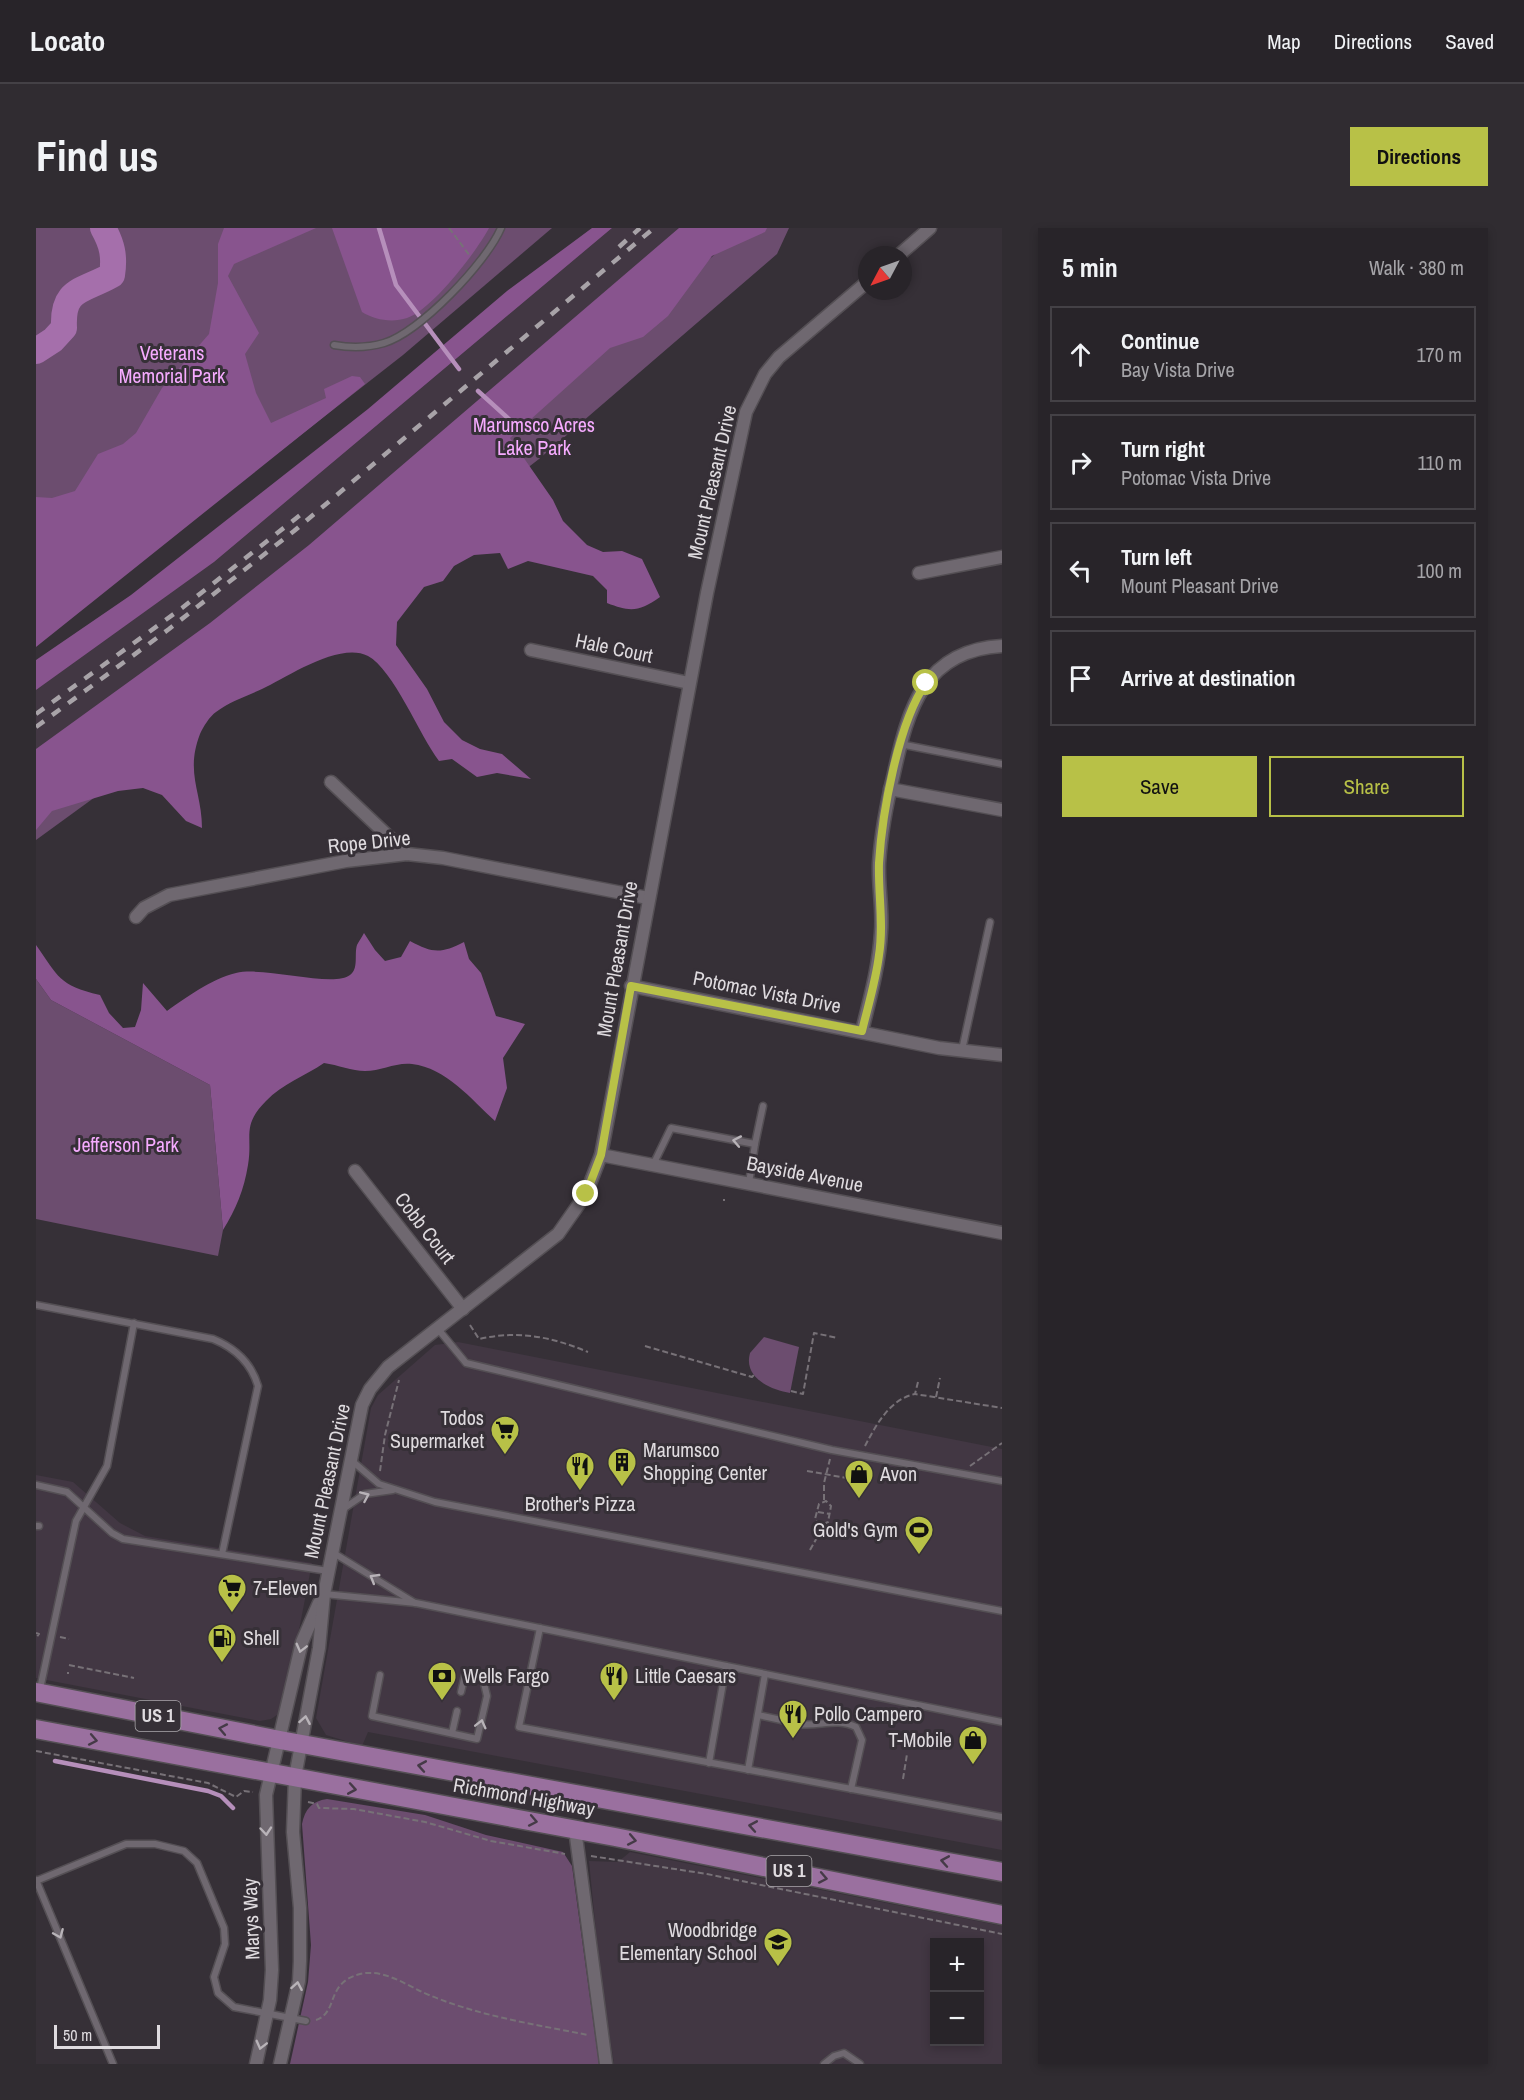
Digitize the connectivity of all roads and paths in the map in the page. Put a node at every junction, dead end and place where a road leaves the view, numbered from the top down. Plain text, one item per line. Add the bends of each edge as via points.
1 (448, 228) edge
2 (501, 228) edge
3 (930, 228) edge
4 (909, 246) edge
5 (476, 266) junction
6 (858, 290) edge
7 (334, 345) dead end
8 (1002, 557) edge
9 (920, 573) dead end
10 (1002, 646) edge
11 (531, 650) dead end
12 (689, 683) junction
13 (900, 744) junction
14 (1002, 764) edge
15 (331, 782) dead end
16 (890, 789) junction
17 (1002, 810) edge
18 (407, 855) junction
19 (648, 898) junction
20 (136, 917) dead end
21 (990, 922) dead end
22 (631, 986) junction
23 (862, 1031) junction
24 (962, 1051) junction
25 (1002, 1055) edge
26 (763, 1106) dead end
27 (755, 1144) junction
28 (601, 1155) junction
29 (653, 1165) junction
30 (356, 1171) dead end
31 (749, 1183) junction
32 (1002, 1233) edge
33 (36, 1305) edge
34 (463, 1310) junction
35 (134, 1323) junction
36 (470, 1325) dead end
37 (438, 1329) junction
38 (838, 1338) dead end
39 (645, 1346) dead end
40 (588, 1352) dead end
41 (755, 1374) dead end
42 (940, 1378) dead end
43 (399, 1380) dead end
44 (918, 1382) dead end
45 (791, 1391) dead end
46 (915, 1394) junction
47 (936, 1397) junction
48 (1002, 1407) edge
49 (1002, 1443) edge
50 (832, 1450) junction
51 (860, 1455) junction
52 (351, 1460) junction
53 (807, 1471) dead end
54 (381, 1474) dead end
55 (826, 1474) junction
56 (963, 1474) junction
57 (847, 1479) dead end
58 (1002, 1480) edge
59 (36, 1485) edge
60 (394, 1490) junction
61 (824, 1500) junction
62 (83, 1505) junction
63 (340, 1511) junction
64 (817, 1512) junction
65 (830, 1514) junction
66 (820, 1526) junction
67 (810, 1550) dead end
68 (332, 1552) junction
69 (222, 1554) junction
70 (328, 1570) junction
71 (324, 1594) junction
72 (416, 1603) junction
73 (1002, 1611) edge
74 (540, 1628) junction
75 (36, 1633) edge
76 (36, 1638) edge
77 (69, 1665) dead end
78 (726, 1666) junction
79 (765, 1674) junction
80 (380, 1675) dead end
81 (465, 1675) dead end
82 (134, 1678) dead end
83 (483, 1679) dead end
84 (461, 1692) dead end
85 (37, 1693) edge
86 (457, 1711) dead end
87 (758, 1715) junction
88 (786, 1721) dead end
89 (1002, 1722) edge
90 (799, 1724) dead end
91 (36, 1729) edge
92 (452, 1733) junction
93 (280, 1740) junction
94 (301, 1744) junction
95 (36, 1751) edge
96 (908, 1754) dead end
97 (709, 1762) junction
98 (748, 1770) junction
99 (271, 1773) junction
100 (295, 1777) junction
101 (903, 1779) dead end
102 (851, 1789) junction
103 (244, 1791) dead end
104 (317, 1804) dead end
105 (1002, 1817) edge
106 (575, 1829) junction
107 (576, 1855) junction
108 (1002, 1872) edge
109 (36, 1880) edge
110 (1002, 1915) edge
111 (1002, 1934) edge
112 (268, 2013) junction
113 (291, 2018) junction
114 (306, 2021) joint
115 (603, 2037) junction
116 (113, 2064) edge
117 (255, 2064) edge
118 (280, 2064) edge
119 (606, 2064) edge
120 (824, 2064) edge
121 (860, 2064) edge

1 - 5 path
2 - 5 lane
3 - 4 street
5 - 7 lane via 402,335 367,346
6 - 12 street, Mount Pleasant Drive via 779,357 754,392 743,424
8 - 9 street
10 - 13 street via 974,651 939,670 915,699
11 - 12 street, Hale Court
12 - 19 street, Mount Pleasant Drive
13 - 14 lane
13 - 16 street
15 - 18 street
16 - 17 street
16 - 23 street via 879,863 879,956
18 - 19 street, Rope Drive via 443,858
18 - 20 street, Rope Drive via 346,861 169,895 144,908
19 - 22 street, Mount Pleasant Drive
21 - 24 lane
22 - 23 street, Potomac Vista Drive
22 - 28 street, Mount Pleasant Drive
23 - 24 street, Potomac Vista Drive
24 - 25 street, Potomac Vista Drive
26 - 27 lane
27 -> 29 lane via 671,1128
27 - 31 lane
28 - 29 street, Bayside Avenue
28 - 34 street, Mount Pleasant Drive via 586,1194 558,1234
29 - 31 street, Bayside Avenue
30 - 34 street, Cobb Court
31 - 32 street, Bayside Avenue
33 - 35 lane
34 - 37 street, Mount Pleasant Drive
35 - 62 lane via 107,1466
35 - 69 lane via 225,1344 241,1356 256,1379 258,1386
36 - 40 path via 479,1339 536,1335
37 - 50 lane via 466,1363
37 - 52 street, Mount Pleasant Drive via 388,1367 370,1389 357,1422
38 - 45 path via 814,1333 803,1394
39 - 41 path via 752,1377
42 - 47 path
43 - 54 path via 385,1435
44 - 46 path
46 - 47 path
46 - 51 path via 903,1398 880,1419
47 - 48 path
49 - 56 path
50 - 51 lane
50 - 55 path
51 - 56 lane
52 - 60 lane via 370,1477
52 - 63 street, Mount Pleasant Drive
53 - 55 path
55 - 57 path
55 - 61 path
56 - 58 lane
59 - 62 lane via 67,1492
63 -> 60 lane via 365,1494
60 - 73 lane via 435,1502
61 - 64 path
61 - 65 path via 830,1504
62 - 69 lane via 118,1538
62 - 85 lane via 73,1533
63 - 68 street, Mount Pleasant Drive
64 - 65 path
64 - 66 path via 815,1522
65 - 66 path via 827,1524
66 - 67 path
68 - 70 street, Mount Pleasant Drive
72 -> 68 lane
69 - 70 lane
70 - 71 street, Mount Pleasant Drive
71 - 72 lane
71 -> 93 street, Mount Pleasant Drive via 302,1642
94 -> 71 street, Mount Pleasant Drive via 319,1648
72 - 74 lane
74 - 78 lane
74 - 97 lane via 519,1727
75 - 76 path
77 - 82 path
78 - 79 lane
78 - 97 lane
79 - 87 lane
79 - 89 lane
80 - 92 lane via 372,1716
81 - 84 lane
92 -> 83 lane via 477,1738 487,1696
93 -> 85 main road, Richmond Highway / US 1
86 - 92 lane
87 - 88 lane
87 - 98 lane
90 - 102 lane via 814,1726 835,1721 856,1727 862,1740
91 -> 99 main road, Richmond Highway / US 1
93 - 94 main road, Richmond Highway / US 1
93 - 99 street, Mount Pleasant Drive
94 - 100 street, Mount Pleasant Drive
108 -> 94 main road, Richmond Highway / US 1
95 - 103 path via 208,1783 237,1797
96 - 101 path
97 - 98 lane
98 - 102 lane
99 - 100 main road, Richmond Highway / US 1
99 -> 112 street, Marys Way via 265,1816 272,1917
100 -> 106 main road, Richmond Highway / US 1
113 -> 100 street via 300,1961 300,1908 292,1832
102 - 105 lane
104 - 107 path via 319,1808 354,1809 425,1822 491,1841
106 - 107 street
106 -> 110 main road, Richmond Highway / US 1
107 - 111 path via 707,1874
107 - 115 street
109 - 112 lane via 126,1844 155,1844 184,1851 197,1863 224,1928 225,1944 214,1977 219,1993 234,2007
109 -> 116 lane
112 - 113 lane
112 -> 117 street, Marys Way
113 - 114 lane
113 - 118 street
114 - 115 path via 326,2014 336,1988 344,1981 359,1974 375,1973 447,2002
115 - 119 street
120 - 121 lane via 844,2053

